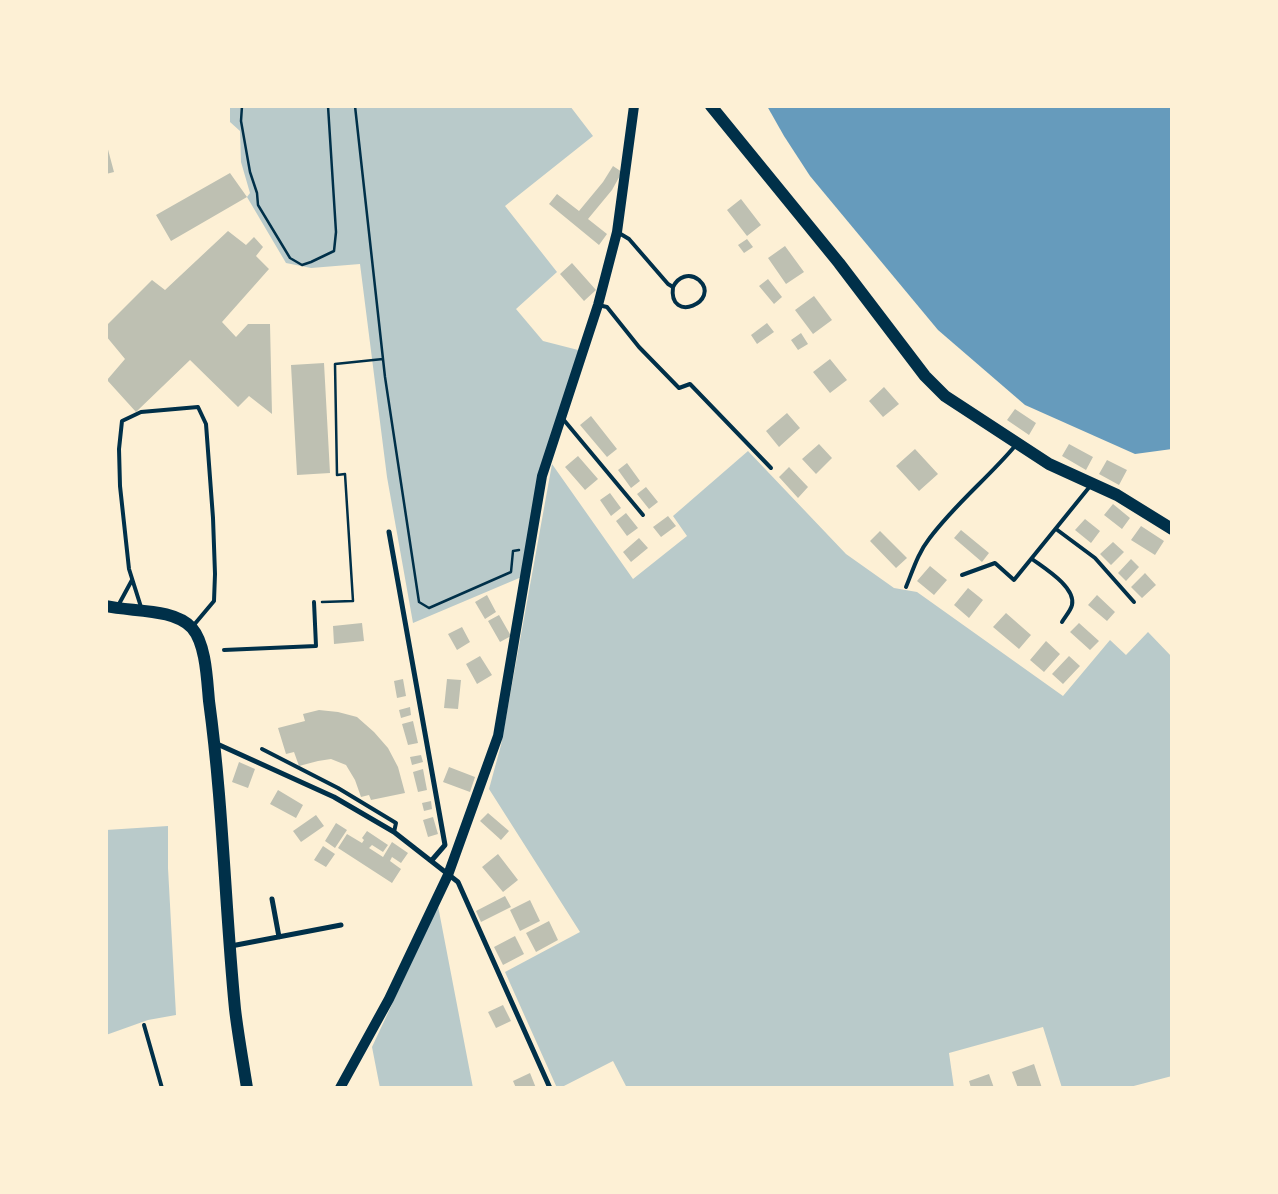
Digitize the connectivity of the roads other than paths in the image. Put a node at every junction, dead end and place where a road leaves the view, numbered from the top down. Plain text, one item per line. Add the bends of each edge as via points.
1 (634, 106) edge
2 (711, 106) edge
3 (617, 232) junction
4 (673, 287) junction
5 (598, 305) junction
6 (561, 417) junction
7 (1016, 444) junction
8 (771, 468) dead end
9 (1092, 484) junction
10 (643, 515) dead end
11 (1056, 529) junction
12 (1172, 530) edge
13 (389, 532) dead end
14 (1032, 559) junction
15 (962, 575) dead end
16 (133, 579) junction
17 (906, 587) dead end
18 (314, 602) road end
19 (1134, 602) dead end
20 (111, 607) edge
21 (143, 612) junction
22 (1062, 622) dead end
23 (192, 627) junction
24 (224, 650) dead end
25 (215, 742) junction
26 (262, 749) dead end
27 (394, 832) junction
28 (432, 860) junction
29 (448, 875) junction
30 (272, 899) dead end
31 (341, 925) dead end
32 (278, 936) junction
33 (230, 946) junction
34 (144, 1025) dead end
35 (162, 1088) edge
36 (246, 1088) edge
37 (340, 1088) edge
38 (550, 1088) edge

1 - 3 main road
2 - 7 main road via 839,263 925,376 945,396
3 - 4 lane via 629,239
3 - 5 main road
4 - 4 lane via 682,277 696,278 703,286 702,300 691,308 682,307 675,302
5 - 6 main road
5 - 8 lane via 607,307 639,347 679,388 690,384
6 - 10 lane
6 - 29 main road via 542,476 498,736
7 - 9 main road
7 - 17 lane via 928,540
9 - 11 lane
9 - 12 main road via 1117,495
11 - 14 lane
11 - 19 lane via 1095,558
13 - 28 street via 445,846
14 - 15 lane via 1014,580 995,563
14 - 22 lane via 1061,581 1071,594 1072,605
16 - 20 lane
16 - 21 lane
16 - 23 lane via 120,486 122,420 141,412 198,407 206,424 215,574 214,602
18 - 24 lane via 316,646
20 - 21 main road
21 - 23 main road via 169,614
23 - 25 main road via 204,655
25 - 27 street via 334,797
25 - 33 main road
26 - 27 lane via 338,788 396,823
27 - 28 street
28 - 29 street
29 - 37 main road via 389,999
29 - 38 street via 458,882
30 - 32 street
31 - 32 street
32 - 33 street
33 - 36 main road
34 - 35 lane

